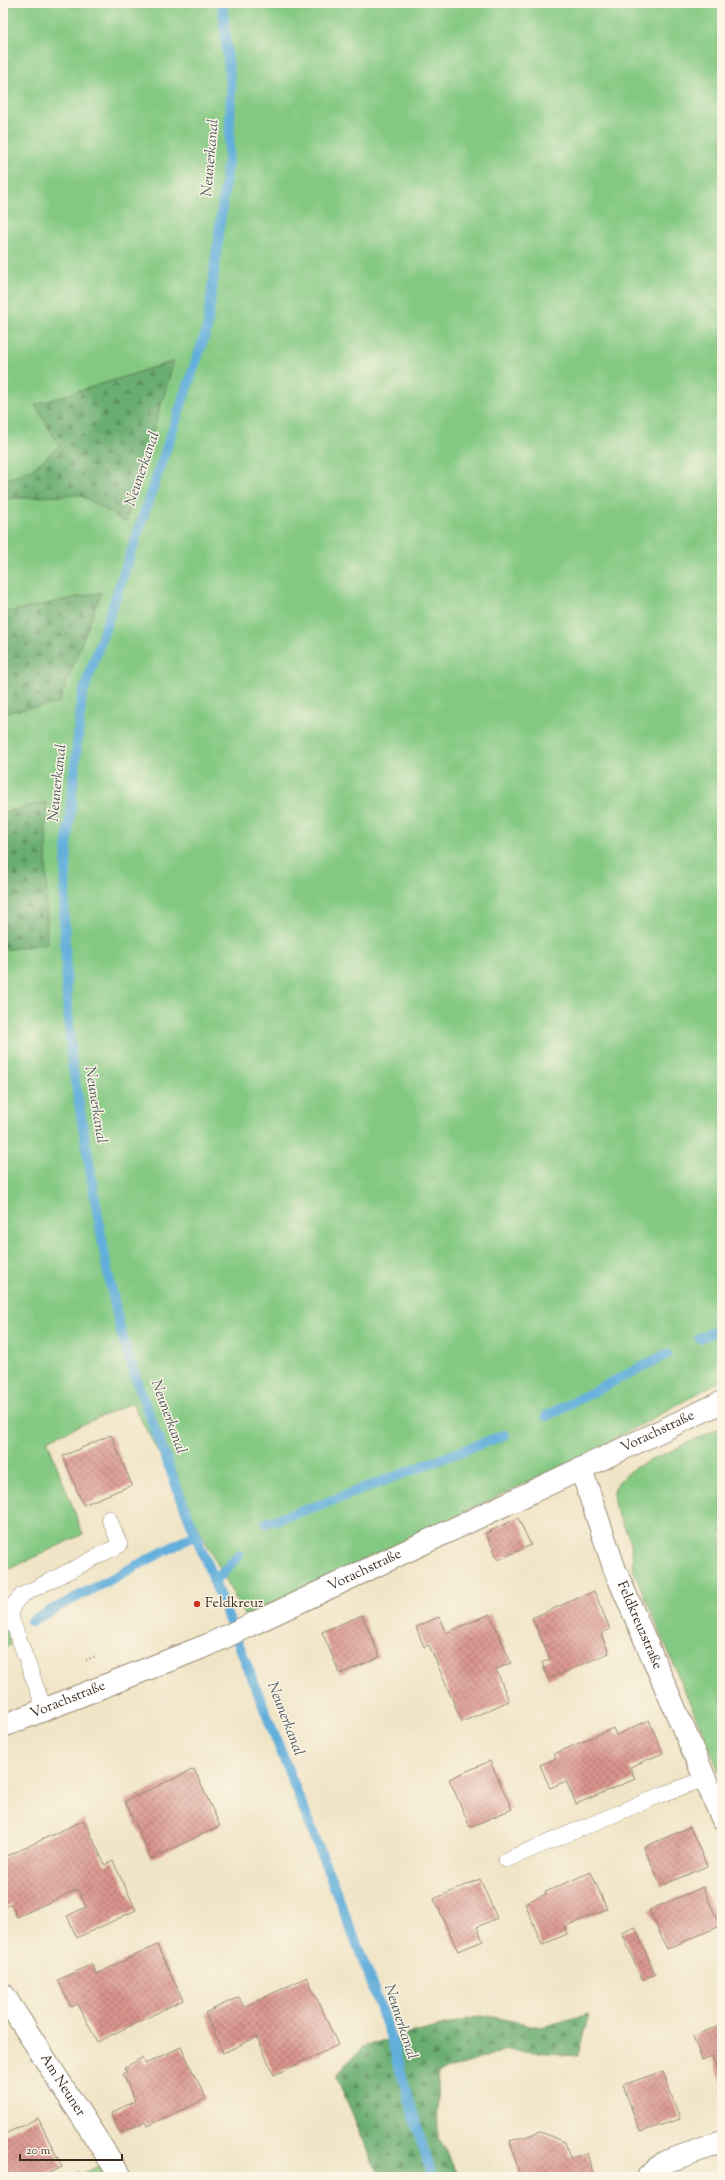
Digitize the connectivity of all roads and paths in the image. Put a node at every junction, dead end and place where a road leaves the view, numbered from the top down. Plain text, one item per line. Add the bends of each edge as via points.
1 (722, 1402) edge
2 (581, 1469) junction
3 (109, 1518) dead end
4 (45, 1710) junction
5 (3, 1726) edge
6 (705, 1779) junction
7 (722, 1818) edge
8 (506, 1860) dead end
9 (3, 1994) edge
10 (722, 2142) edge
11 (122, 2177) edge
12 (648, 2177) edge

1 - 2 street, Vorachstraße
2 - 4 street, Vorachstraße via 208,1645
2 - 6 street, Feldkreuzstraße via 615,1570
3 - 4 lane via 120,1545 22,1595 13,1605 11,1616
4 - 5 street, Vorachstraße
6 - 7 street, Feldkreuzstraße
6 - 8 lane
9 - 11 street, Am Neuner
10 - 12 street via 665,2162

